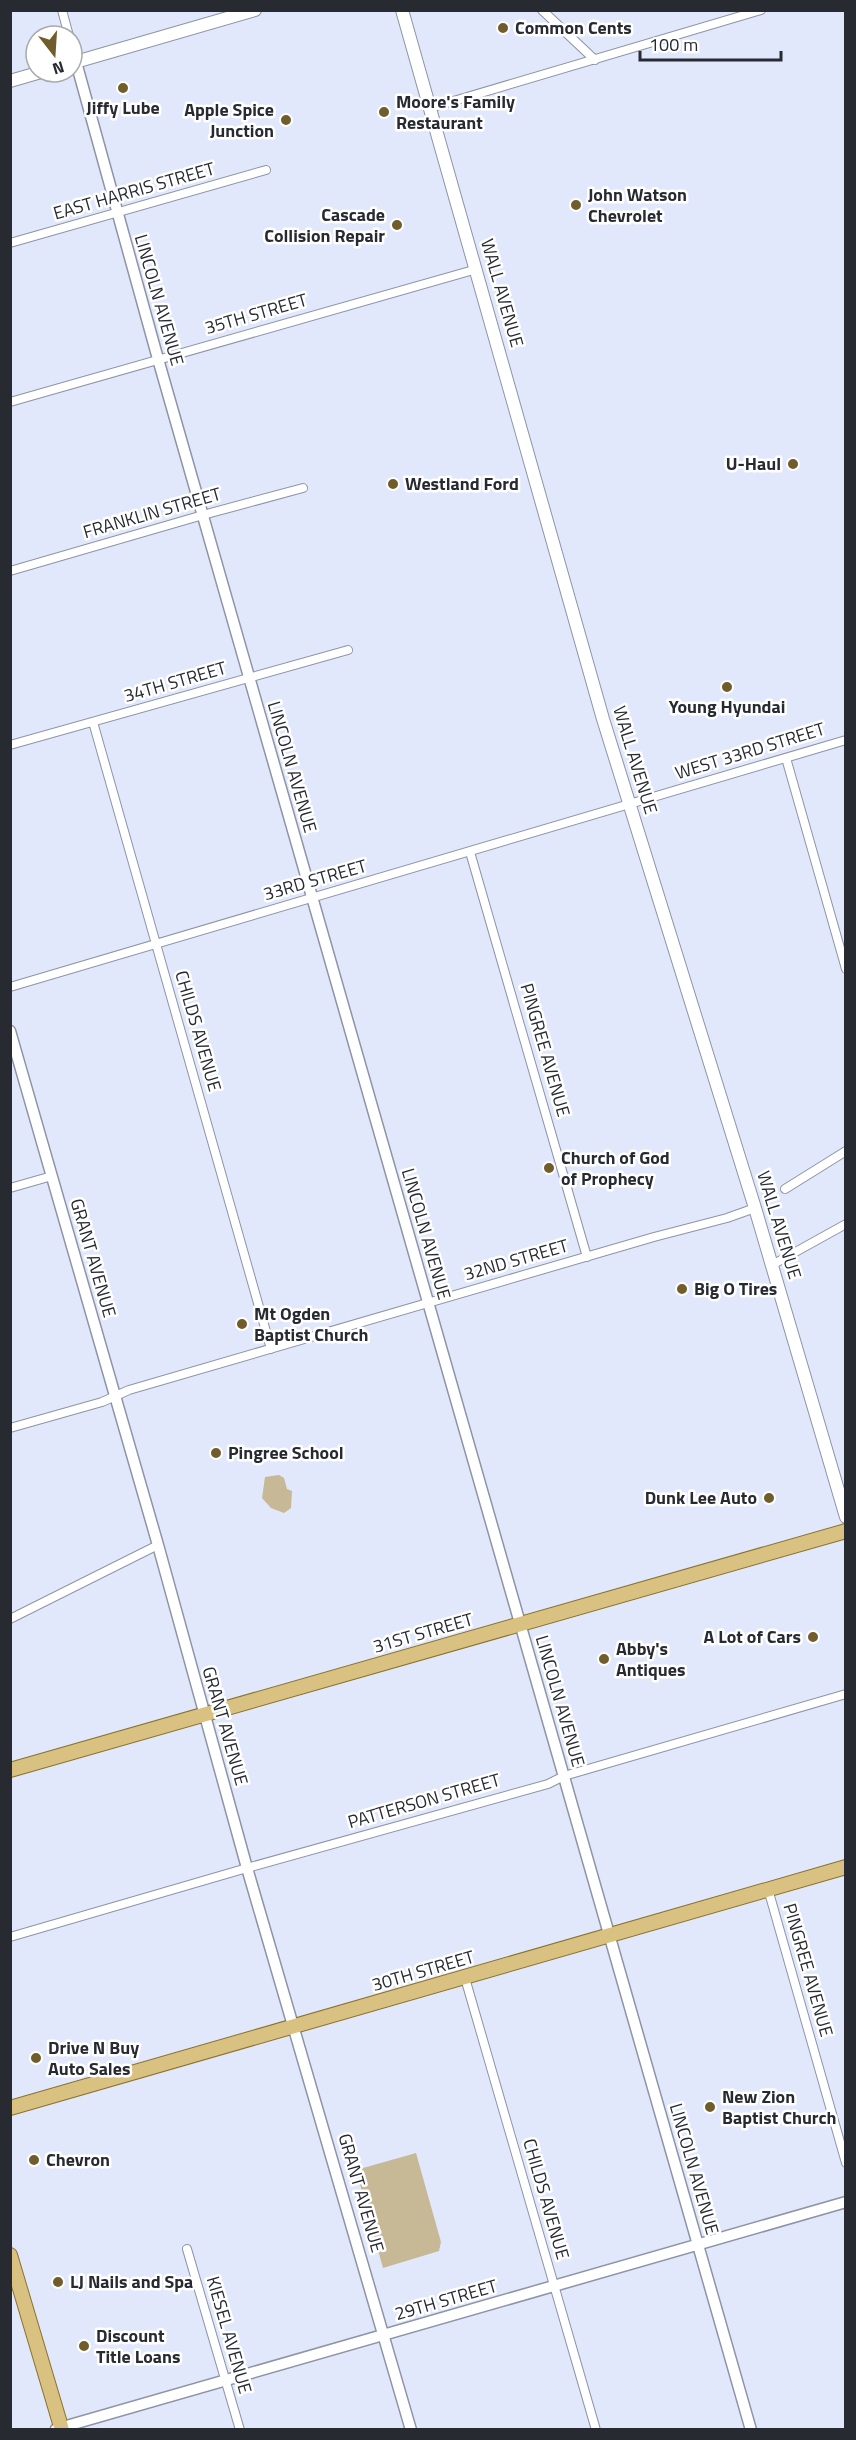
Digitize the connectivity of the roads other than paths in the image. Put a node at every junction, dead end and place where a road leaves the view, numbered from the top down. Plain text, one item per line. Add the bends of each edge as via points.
1 (255, 10) edge
2 (402, 10) edge
3 (542, 10) edge
4 (761, 10) edge
5 (84, 59) edge
6 (595, 60) junction
7 (80, 84) edge
8 (430, 108) junction
9 (266, 170) dead end
10 (117, 212) junction
11 (10, 243) edge
12 (477, 269) junction
13 (158, 359) junction
14 (10, 402) edge
15 (303, 488) dead end
16 (202, 515) junction
17 (10, 571) edge
18 (348, 650) dead end
19 (249, 678) junction
20 (93, 722) junction
21 (846, 740) edge
22 (10, 745) edge
23 (786, 758) junction
24 (629, 805) junction
25 (470, 852) junction
26 (312, 898) junction
27 (156, 945) junction
28 (846, 969) edge
29 (10, 987) edge
30 (10, 1031) edge
31 (846, 1150) edge
32 (52, 1176) junction
33 (10, 1188) edge
34 (785, 1189) dead end
35 (755, 1208) junction
36 (846, 1224) edge
37 (587, 1257) junction
38 (772, 1265) junction
39 (429, 1303) junction
40 (271, 1349) junction
41 (116, 1396) junction
42 (10, 1428) edge
43 (846, 1517) edge
44 (846, 1531) edge
45 (158, 1545) junction
46 (10, 1619) edge
47 (521, 1623) junction
48 (846, 1694) edge
49 (204, 1715) junction
50 (10, 1770) edge
51 (564, 1776) junction
52 (846, 1867) edge
53 (247, 1868) junction
54 (768, 1889) junction
55 (610, 1935) junction
56 (10, 1937) edge
57 (465, 1978) junction
58 (295, 2026) junction
59 (10, 2108) edge
60 (846, 2163) edge
61 (846, 2202) edge
62 (699, 2245) junction
63 (187, 2249) dead end
64 (10, 2255) edge
65 (555, 2286) junction
66 (385, 2335) junction
67 (226, 2381) junction
68 (60, 2429) edge
69 (240, 2430) edge
70 (411, 2430) edge
71 (596, 2430) edge
72 (752, 2430) edge

1 - 5 main road
2 - 8 main road, WALL AVENUE
3 - 6 street
4 - 6 street
6 - 8 street
7 - 10 street, LINCOLN AVENUE
8 - 12 main road, WALL AVENUE
9 - 10 street, EAST HARRIS STREET
10 - 11 street, EAST HARRIS STREET
10 - 13 street, LINCOLN AVENUE
12 - 13 street, 35TH STREET
12 - 24 main road, WALL AVENUE
13 - 14 street, 35TH STREET
13 - 16 street, LINCOLN AVENUE
15 - 16 street, FRANKLIN STREET
16 - 17 street, FRANKLIN STREET
16 - 19 street, LINCOLN AVENUE
18 - 19 street, 34TH STREET
19 - 20 street, 34TH STREET
19 - 26 street, LINCOLN AVENUE
20 - 22 street, 34TH STREET
20 - 27 street, CHILDS AVENUE
21 - 23 street, WEST 33RD STREET
23 - 24 street, WEST 33RD STREET
23 - 28 street
24 - 25 street, 33RD STREET
24 - 35 main road, WALL AVENUE
25 - 26 street, 33RD STREET
25 - 37 street, PINGREE AVENUE
26 - 27 street, 33RD STREET
26 - 39 street, LINCOLN AVENUE
27 - 29 street, 33RD STREET
27 - 40 street, CHILDS AVENUE
30 - 32 street, GRANT AVENUE
31 - 34 street
32 - 33 street
32 - 41 street, GRANT AVENUE
35 - 37 street, 32ND STREET
35 - 38 main road, WALL AVENUE
36 - 38 street
37 - 39 street, 32ND STREET
38 - 43 main road, WALL AVENUE
39 - 40 street, 32ND STREET
39 - 47 street, LINCOLN AVENUE
40 - 41 street, 32ND STREET
41 - 42 street, 32ND STREET
41 - 45 street, GRANT AVENUE
44 - 47 main road, 31ST STREET
45 - 46 street
45 - 49 street, GRANT AVENUE
47 - 49 main road, 31ST STREET
47 - 51 street, LINCOLN AVENUE
48 - 51 street, PATTERSON STREET
49 - 50 main road, 31ST STREET
49 - 53 street, GRANT AVENUE
51 - 53 street, PATTERSON STREET via 548,1784
51 - 55 street, LINCOLN AVENUE
52 - 54 main road, 30TH STREET
53 - 56 street, PATTERSON STREET
53 - 58 street, GRANT AVENUE
54 - 55 main road, 30TH STREET
54 - 60 street, PINGREE AVENUE
55 - 57 main road, 30TH STREET
55 - 62 street, LINCOLN AVENUE
57 - 58 main road, 30TH STREET
57 - 65 street, CHILDS AVENUE
58 - 59 main road, 30TH STREET
58 - 66 street, GRANT AVENUE
61 - 62 street, 29TH STREET
62 - 65 street, 29TH STREET
62 - 72 street, LINCOLN AVENUE
63 - 67 street, KIESEL AVENUE
64 - 68 main road
65 - 66 street, 29TH STREET
65 - 71 street, CHILDS AVENUE
66 - 67 street, 29TH STREET
66 - 70 street, GRANT AVENUE
67 - 68 street, 29TH STREET
67 - 69 street, KIESEL AVENUE

